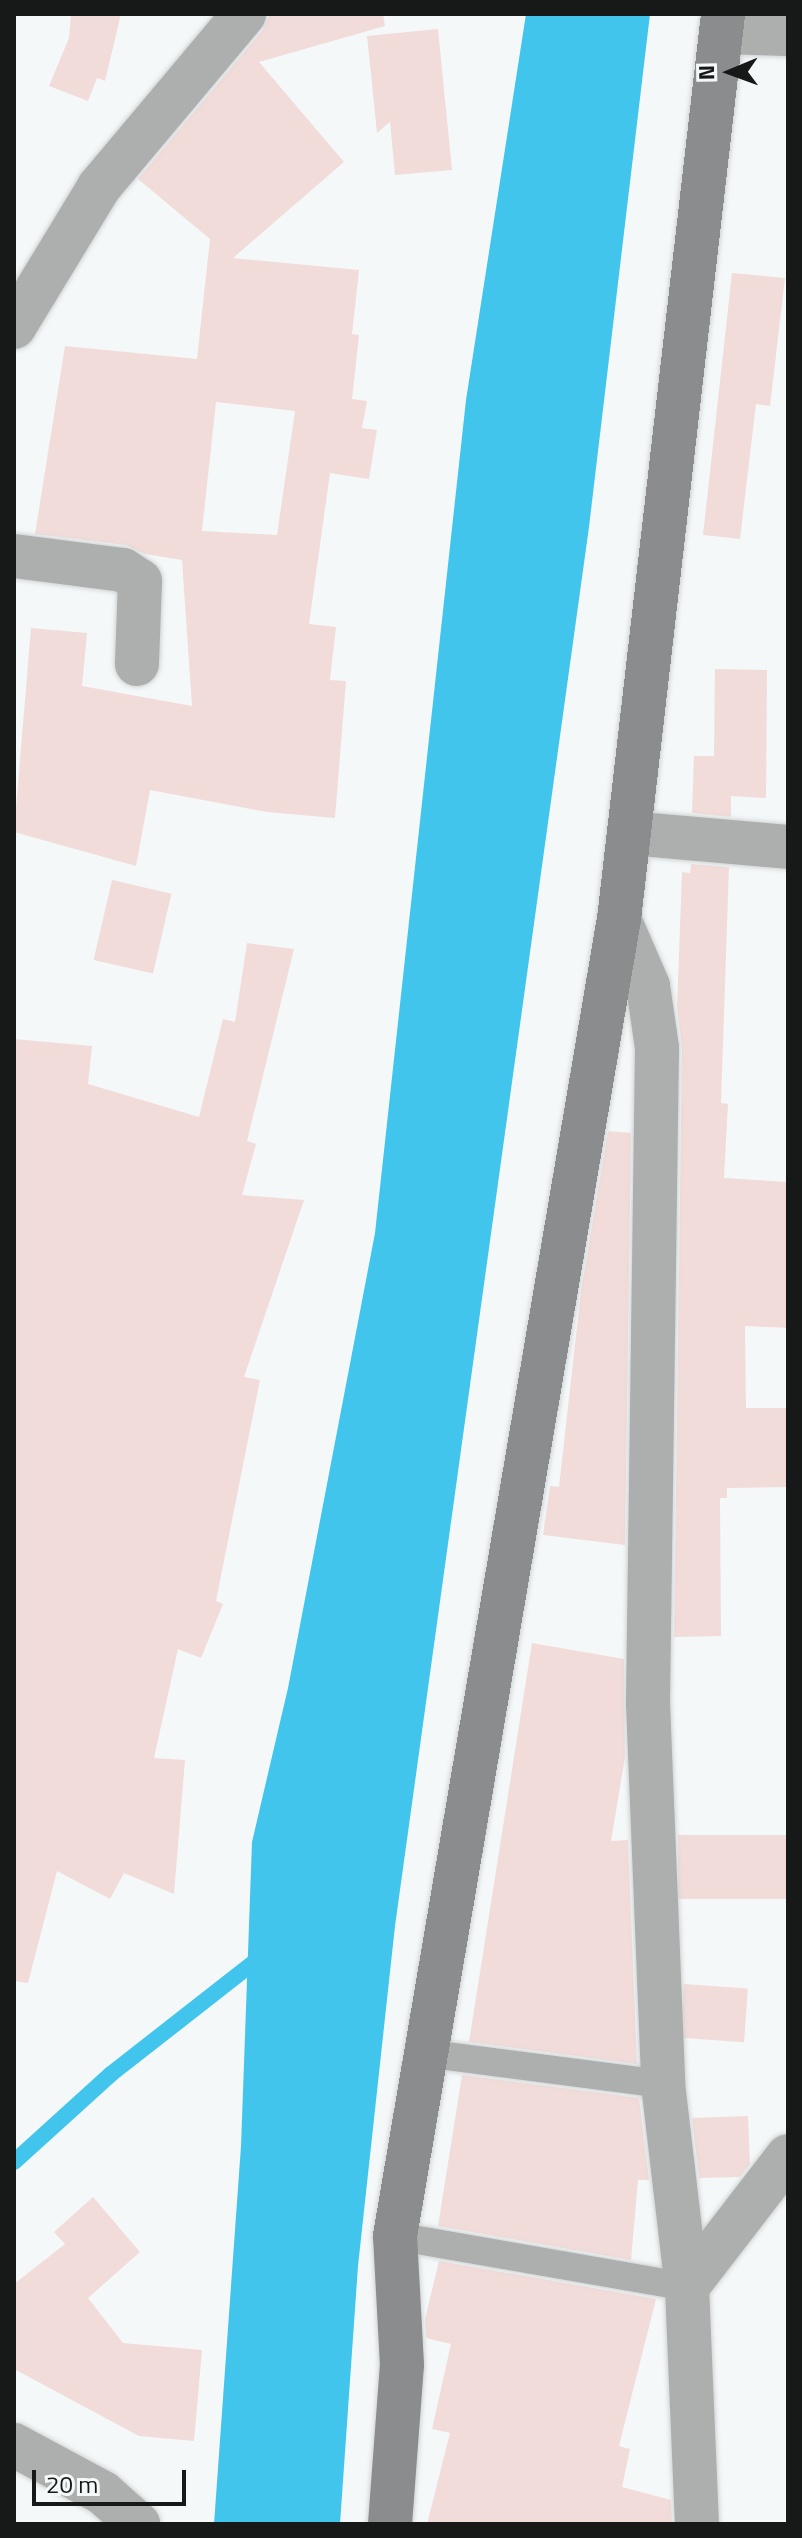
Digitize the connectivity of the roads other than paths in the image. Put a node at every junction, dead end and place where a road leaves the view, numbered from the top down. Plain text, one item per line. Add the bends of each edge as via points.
1 (244, 14) edge
2 (722, 23) edge
3 (788, 34) edge
4 (14, 327) edge
5 (14, 556) edge
6 (137, 664) dead end
7 (629, 833) junction
8 (788, 847) edge
9 (619, 919) junction
10 (423, 2053) junction
11 (663, 2084) junction
12 (788, 2156) edge
13 (395, 2236) junction
14 (687, 2287) junction
15 (14, 2445) edge
16 (138, 2524) edge
17 (390, 2524) edge
18 (697, 2524) edge

1 - 4 street via 99,187
2 - 3 street
2 - 7 street
5 - 6 street via 123,570 140,581
7 - 8 street
7 - 9 street
9 - 10 street via 492,1682
9 - 11 street via 648,986 657,1048 648,1703
10 - 11 lane
10 - 13 street
11 - 14 street
12 - 14 street
13 - 14 lane
13 - 17 street via 402,2365
14 - 18 street
15 - 16 street via 103,2493

